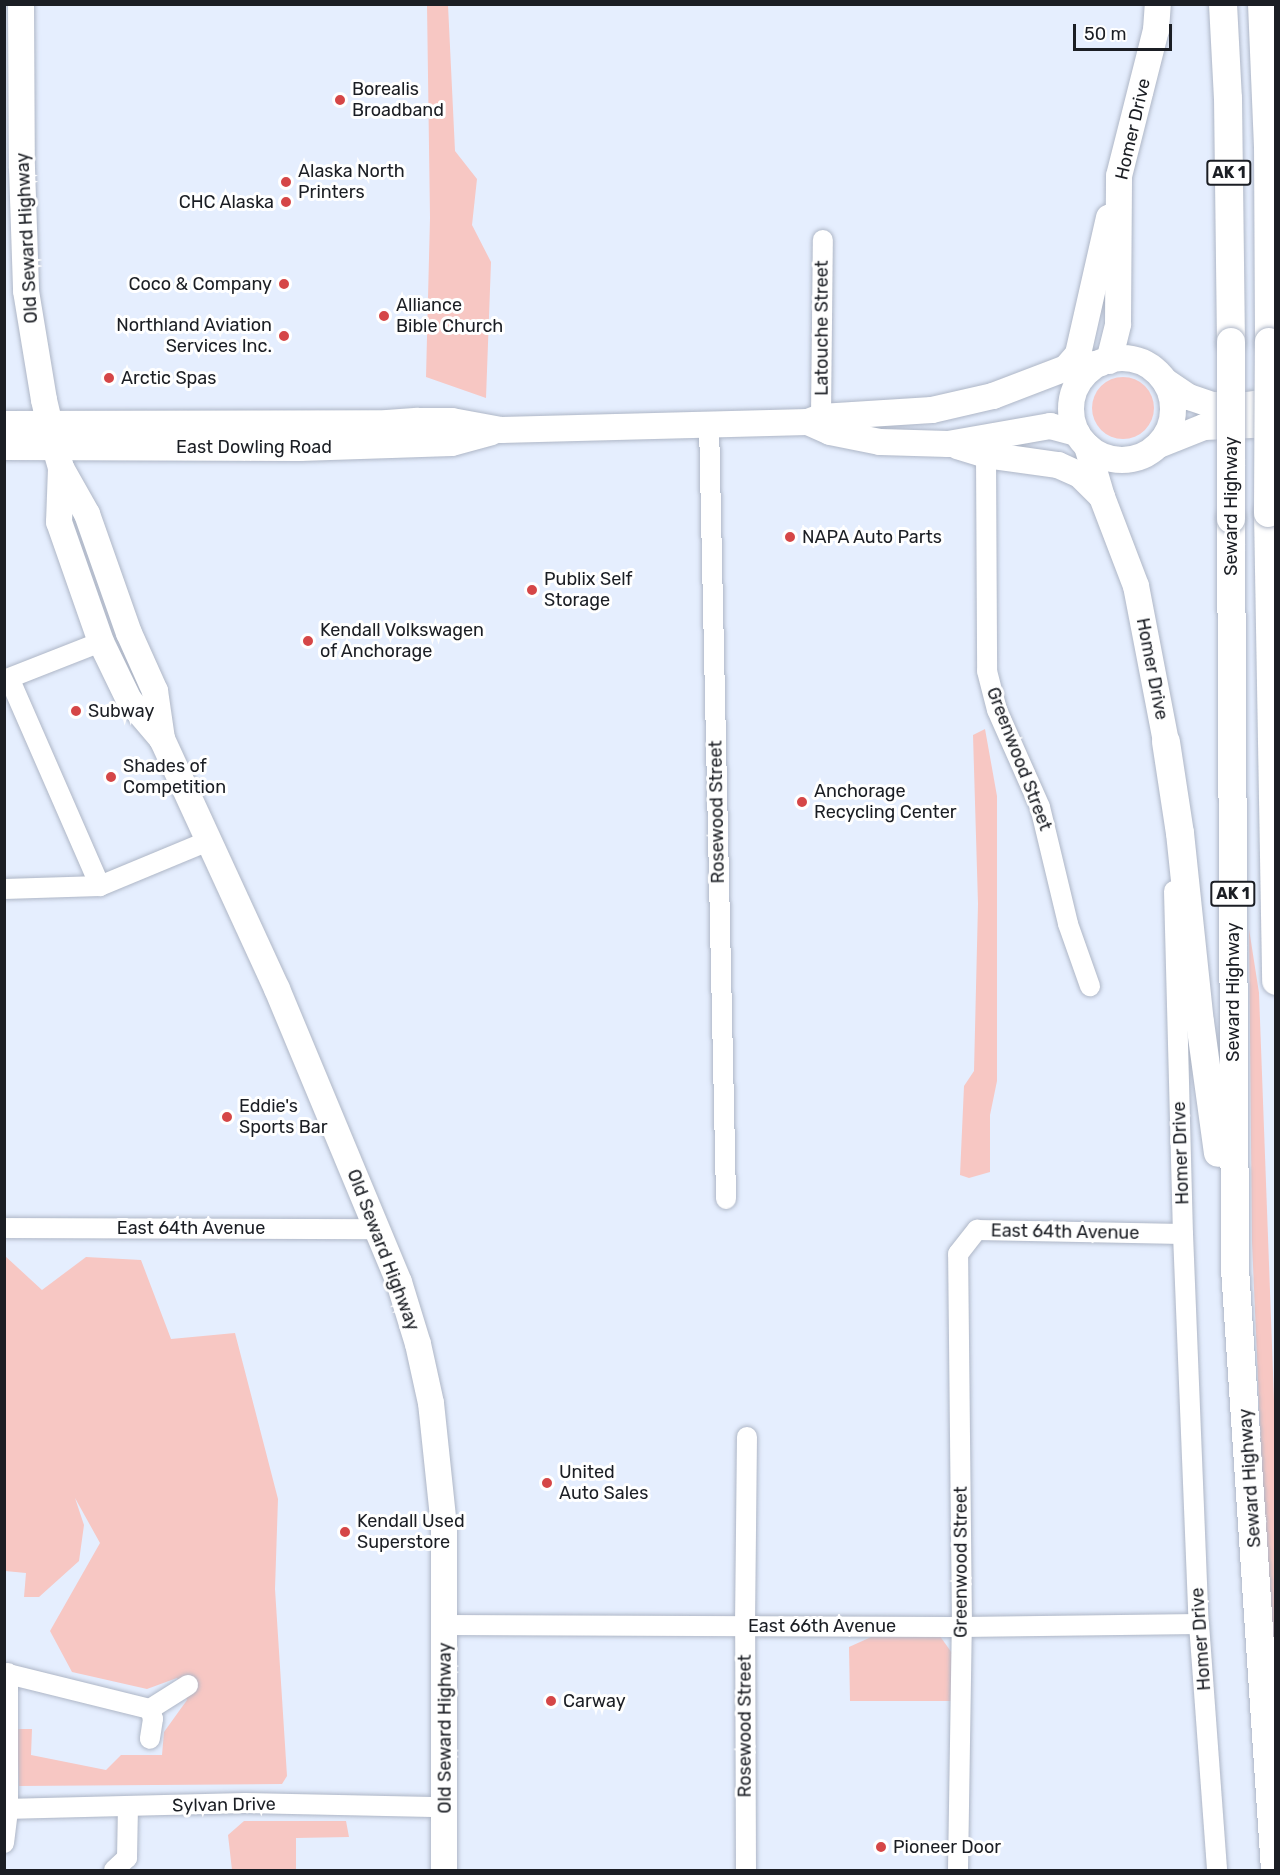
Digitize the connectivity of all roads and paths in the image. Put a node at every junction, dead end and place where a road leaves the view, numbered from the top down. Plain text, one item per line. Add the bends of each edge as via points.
1 (21, 4) edge
2 (1158, 4) edge
3 (1223, 4) edge
4 (1262, 4) edge
5 (1119, 176) junction
6 (823, 240) dead end
7 (1105, 362) junction
8 (1066, 368) junction
9 (1165, 381) junction
10 (1275, 401) edge
11 (814, 419) junction
12 (4, 424) edge
13 (709, 424) junction
14 (1275, 424) edge
15 (1082, 440) junction
16 (948, 444) junction
17 (1159, 445) junction
18 (55, 446) junction
19 (4, 447) edge
20 (986, 454) junction
21 (1102, 496) junction
22 (101, 642) junction
23 (7, 680) edge
24 (162, 739) junction
25 (1166, 742) junction
26 (208, 841) junction
27 (100, 886) junction
28 (4, 889) edge
29 (1275, 981) edge
30 (1090, 986) dead end
31 (726, 1199) dead end
32 (4, 1228) edge
33 (378, 1229) junction
34 (1183, 1234) junction
35 (958, 1254) joint
36 (1235, 1269) junction
37 (747, 1437) dead end
38 (1199, 1624) junction
39 (446, 1625) junction
40 (745, 1626) junction
41 (962, 1627) junction
42 (6, 1673) edge
43 (188, 1685) dead end
44 (150, 1709) junction
45 (150, 1739) dead end
46 (128, 1806) junction
47 (444, 1806) junction
48 (6, 1809) edge
49 (4, 1843) edge
50 (127, 1866) edge
51 (444, 1870) edge
52 (746, 1870) edge
53 (958, 1870) edge
54 (1217, 1870) edge
55 (1275, 1870) edge

1 - 18 main road, Old Seward Highway via 26,291
2 - 5 main road, Homer Drive via 1156,30
3 - 36 highway, Seward Highway / AK 1, bridge via 1231,342
4 - 29 highway, Seward Highway / AK 1, bridge via 1268,146 1268,513
5 - 7 main road, Homer Drive via 1118,324
5 - 8 main road via 1084,335 1078,354
6 - 11 street, Latouche Street
7 - 8 main road, East Dowling Road
7 - 9 main road via 1131,359 1144,363
7 - 15 main road via 1087,372 1072,401 1072,417
8 - 11 main road, East Dowling Road via 993,396 932,410
9 - 10 main road via 1189,397 1212,405
9 - 17 main road via 1171,393 1173,414
11 - 13 main road, East Dowling Road
11 - 16 main road, East Dowling Road via 830,432 880,442
12 - 18 main road, East Dowling Road
13 - 18 main road, East Dowling Road via 501,430 452,421 418,421
13 - 31 street, Rosewood Street
14 - 17 main road via 1204,427
15 - 16 main road, East Dowling Road via 1050,426
15 - 17 main road via 1101,455 1116,460 1133,459
15 - 21 main road, Homer Drive
16 - 20 main road
18 - 19 main road, East Dowling Road
18 - 22 main road, Old Seward Highway via 59,522
18 - 24 main road, Old Seward Highway via 87,514 129,633 155,691
20 - 21 main road via 1058,465 1080,475
20 - 30 street, Greenwood Street via 987,671 997,710 1040,807 1068,924
21 - 25 main road, Homer Drive via 1136,586
22 - 23 street
22 - 24 main road, Old Seward Highway via 129,700
23 - 27 street
24 - 26 main road, Old Seward Highway
25 - 34 street, Homer Drive via 1172,827
25 - 36 highway
26 - 27 street
26 - 33 main road, Old Seward Highway via 277,989
27 - 28 street
32 - 33 street, East 64th Avenue
33 - 39 main road, Old Seward Highway via 411,1322 431,1403 444,1527
34 - 35 street, East 64th Avenue via 977,1230
34 - 38 street, Homer Drive
35 - 41 street, Greenwood Street
36 - 55 highway, Seward Highway / AK 1
37 - 40 street, Rosewood Street
38 - 41 street, East 66th Avenue
38 - 54 street, Homer Drive
39 - 40 street, East 66th Avenue
39 - 47 main road, Old Seward Highway
40 - 41 street, East 66th Avenue
40 - 52 street, Rosewood Street
41 - 53 street, Greenwood Street
42 - 44 street
42 - 48 street
43 - 44 street
44 - 45 street
46 - 47 street, Sylvan Drive
46 - 48 street, Sylvan Drive
46 - 50 street
47 - 51 main road, Old Seward Highway
48 - 49 street

